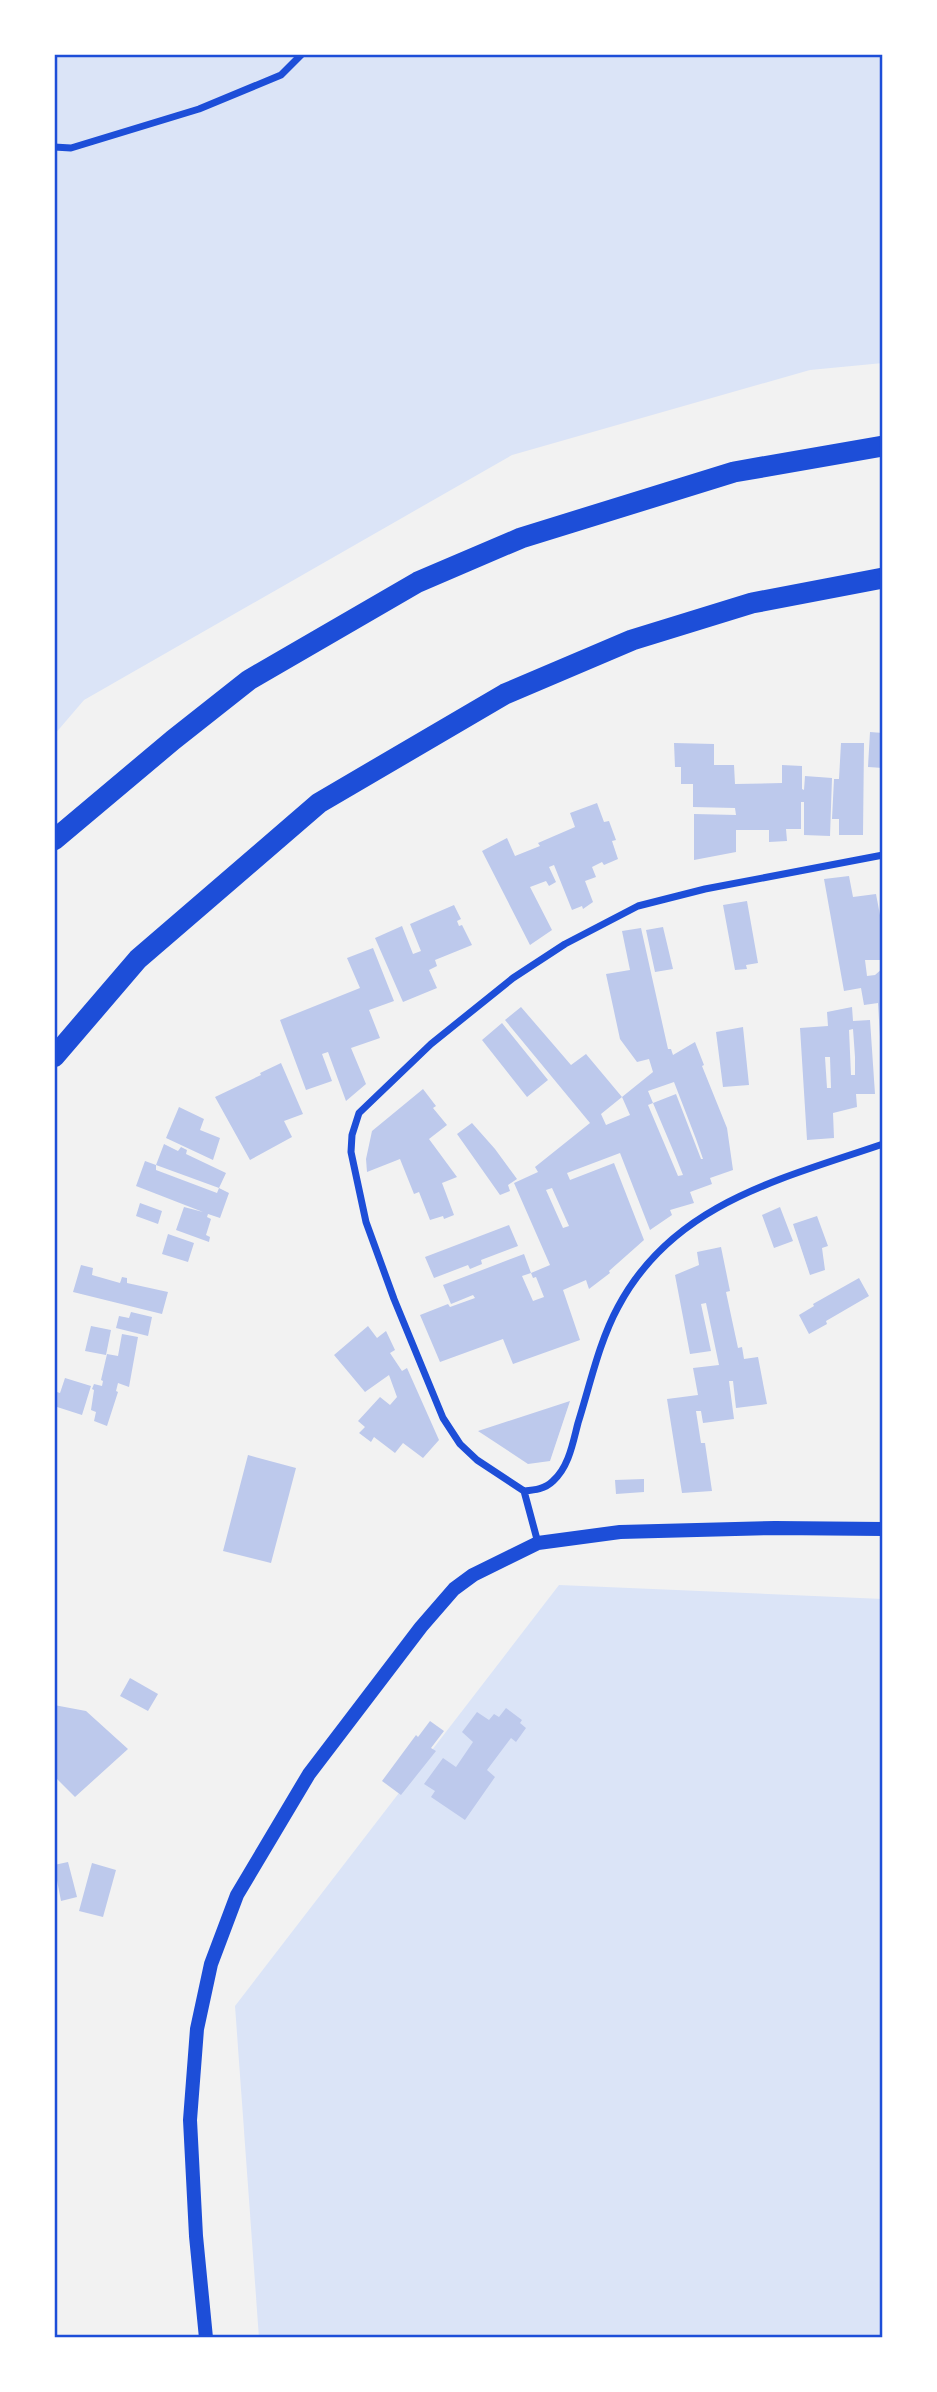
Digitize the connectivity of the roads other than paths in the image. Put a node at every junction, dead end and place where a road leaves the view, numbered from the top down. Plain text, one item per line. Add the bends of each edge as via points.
1 (302, 54) edge
2 (54, 148) edge
3 (883, 446) edge
4 (883, 578) edge
5 (54, 840) edge
6 (883, 855) edge
7 (54, 1057) edge
8 (883, 1144) edge
9 (524, 1492) junction
10 (883, 1529) edge
11 (538, 1543) junction
12 (206, 2338) edge

1 - 2 street via 281,75 199,109 71,148
3 - 5 highway via 734,472 522,538 418,582 248,680
4 - 7 highway via 752,603 645,636 494,700 319,803 138,959
6 - 9 street via 705,888 638,906 565,944 513,978 431,1044 359,1113 351,1152 366,1222 443,1418 477,1460
8 - 9 street via 763,1184 731,1198 683,1230 645,1267 618,1307 566,1464 541,1489
9 - 11 street
10 - 11 main road via 620,1532
11 - 12 main road via 454,1589 309,1774 237,1895 211,1964 197,2029 190,2120

